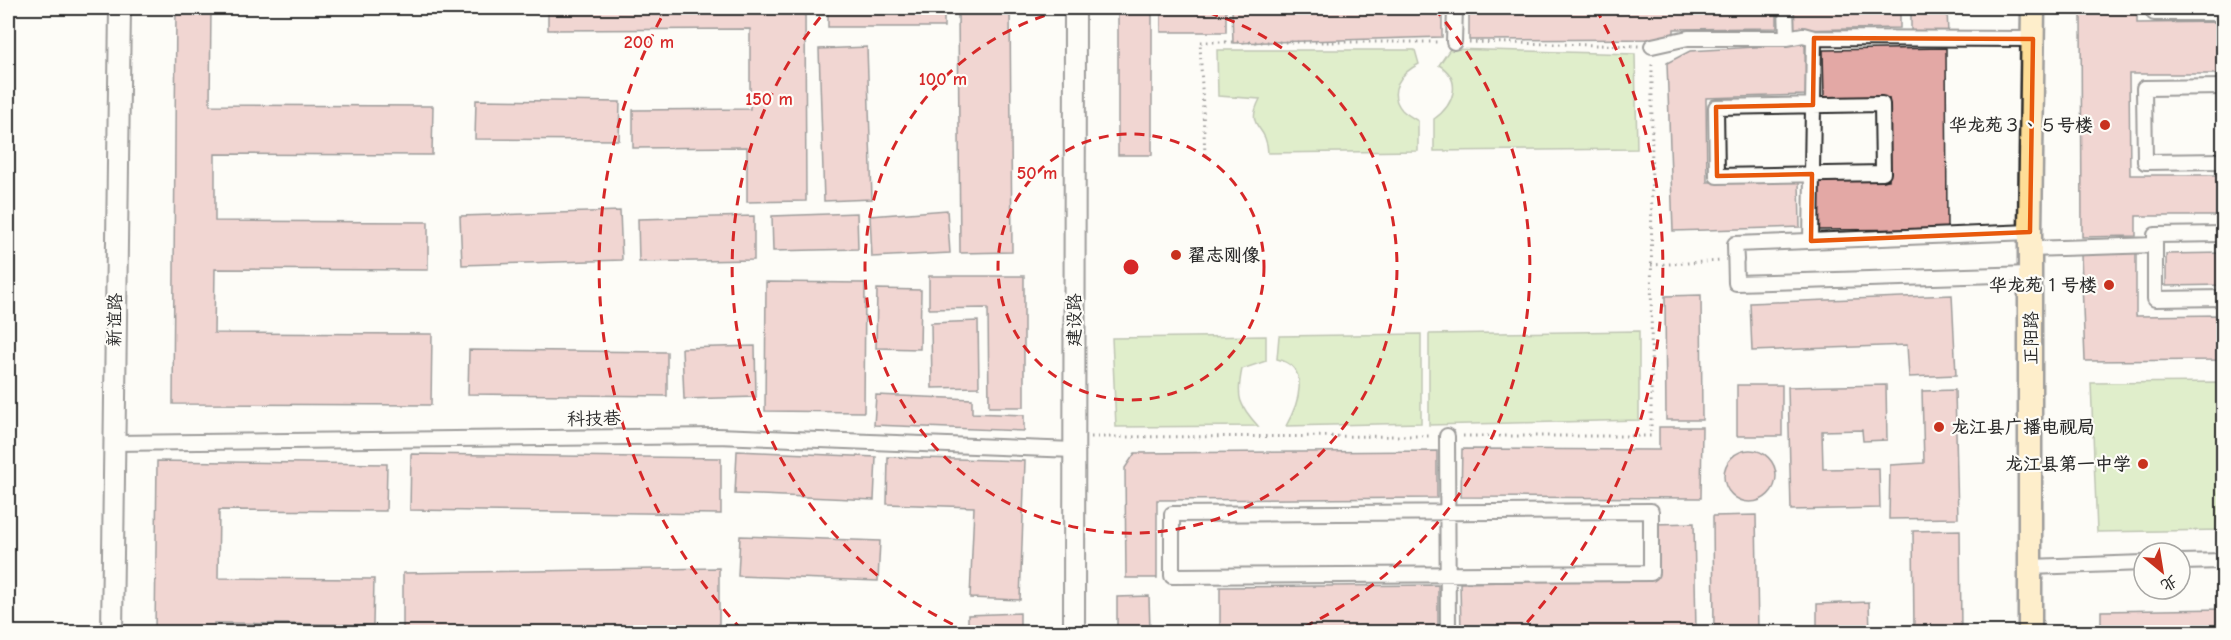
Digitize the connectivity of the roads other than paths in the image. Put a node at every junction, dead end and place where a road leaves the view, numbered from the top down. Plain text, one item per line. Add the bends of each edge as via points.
1 (120, 8) edge
2 (1075, 8) edge
3 (1455, 8) edge
4 (1786, 8) edge
5 (2033, 8) edge
6 (2154, 8) edge
7 (2223, 13) edge
8 (1787, 38) junction
9 (1814, 38) junction
10 (2033, 39) junction
11 (1454, 42) road end
12 (1653, 46) road end
13 (2223, 87) edge
14 (1813, 105) junction
15 (2223, 161) edge
16 (1812, 174) junction
17 (2223, 234) edge
18 (1811, 241) junction
19 (2030, 241) junction
20 (1735, 244) junction
21 (2155, 245) junction
22 (1736, 260) road end
23 (2031, 274) junction
24 (2223, 298) edge
25 (1447, 436) road end
26 (113, 443) junction
27 (1074, 444) junction
28 (1447, 512) junction
29 (2223, 561) edge
30 (2192, 562) edge
31 (2132, 563) edge
32 (2030, 567) junction
33 (1448, 574) junction
34 (112, 633) edge
35 (1074, 633) edge
36 (1448, 633) edge
37 (2030, 633) edge

1 - 26 street, 新谊路
2 - 27 street, 建设路
3 - 11 street
4 - 8 street
5 - 10 main road, 正阳路
6 - 7 street via 2154,13
8 - 9 street
8 - 12 street via 1689,38
9 - 10 street
9 - 14 street
10 - 19 main road, 正阳路
13 - 15 street via 2144,88 2145,162
14 - 16 street
14 - 16 street via 1882,104 1883,173
14 - 16 street via 1716,107 1717,176
16 - 18 street
17 - 21 street via 2155,235
18 - 19 street
18 - 20 street
19 - 21 street
19 - 23 main road, 正阳路
20 - 22 street
20 - 23 street via 1736,283
21 - 24 street via 2156,299
23 - 32 main road, 正阳路
25 - 28 street
26 - 27 street, 科技巷 via 717,436
26 - 34 street, 新谊路
27 - 35 street, 建设路
28 - 33 street
28 - 33 street via 1651,511 1652,573
28 - 33 street via 1172,514 1172,576
29 - 30 street
31 - 32 street
32 - 37 main road, 正阳路
33 - 36 street

